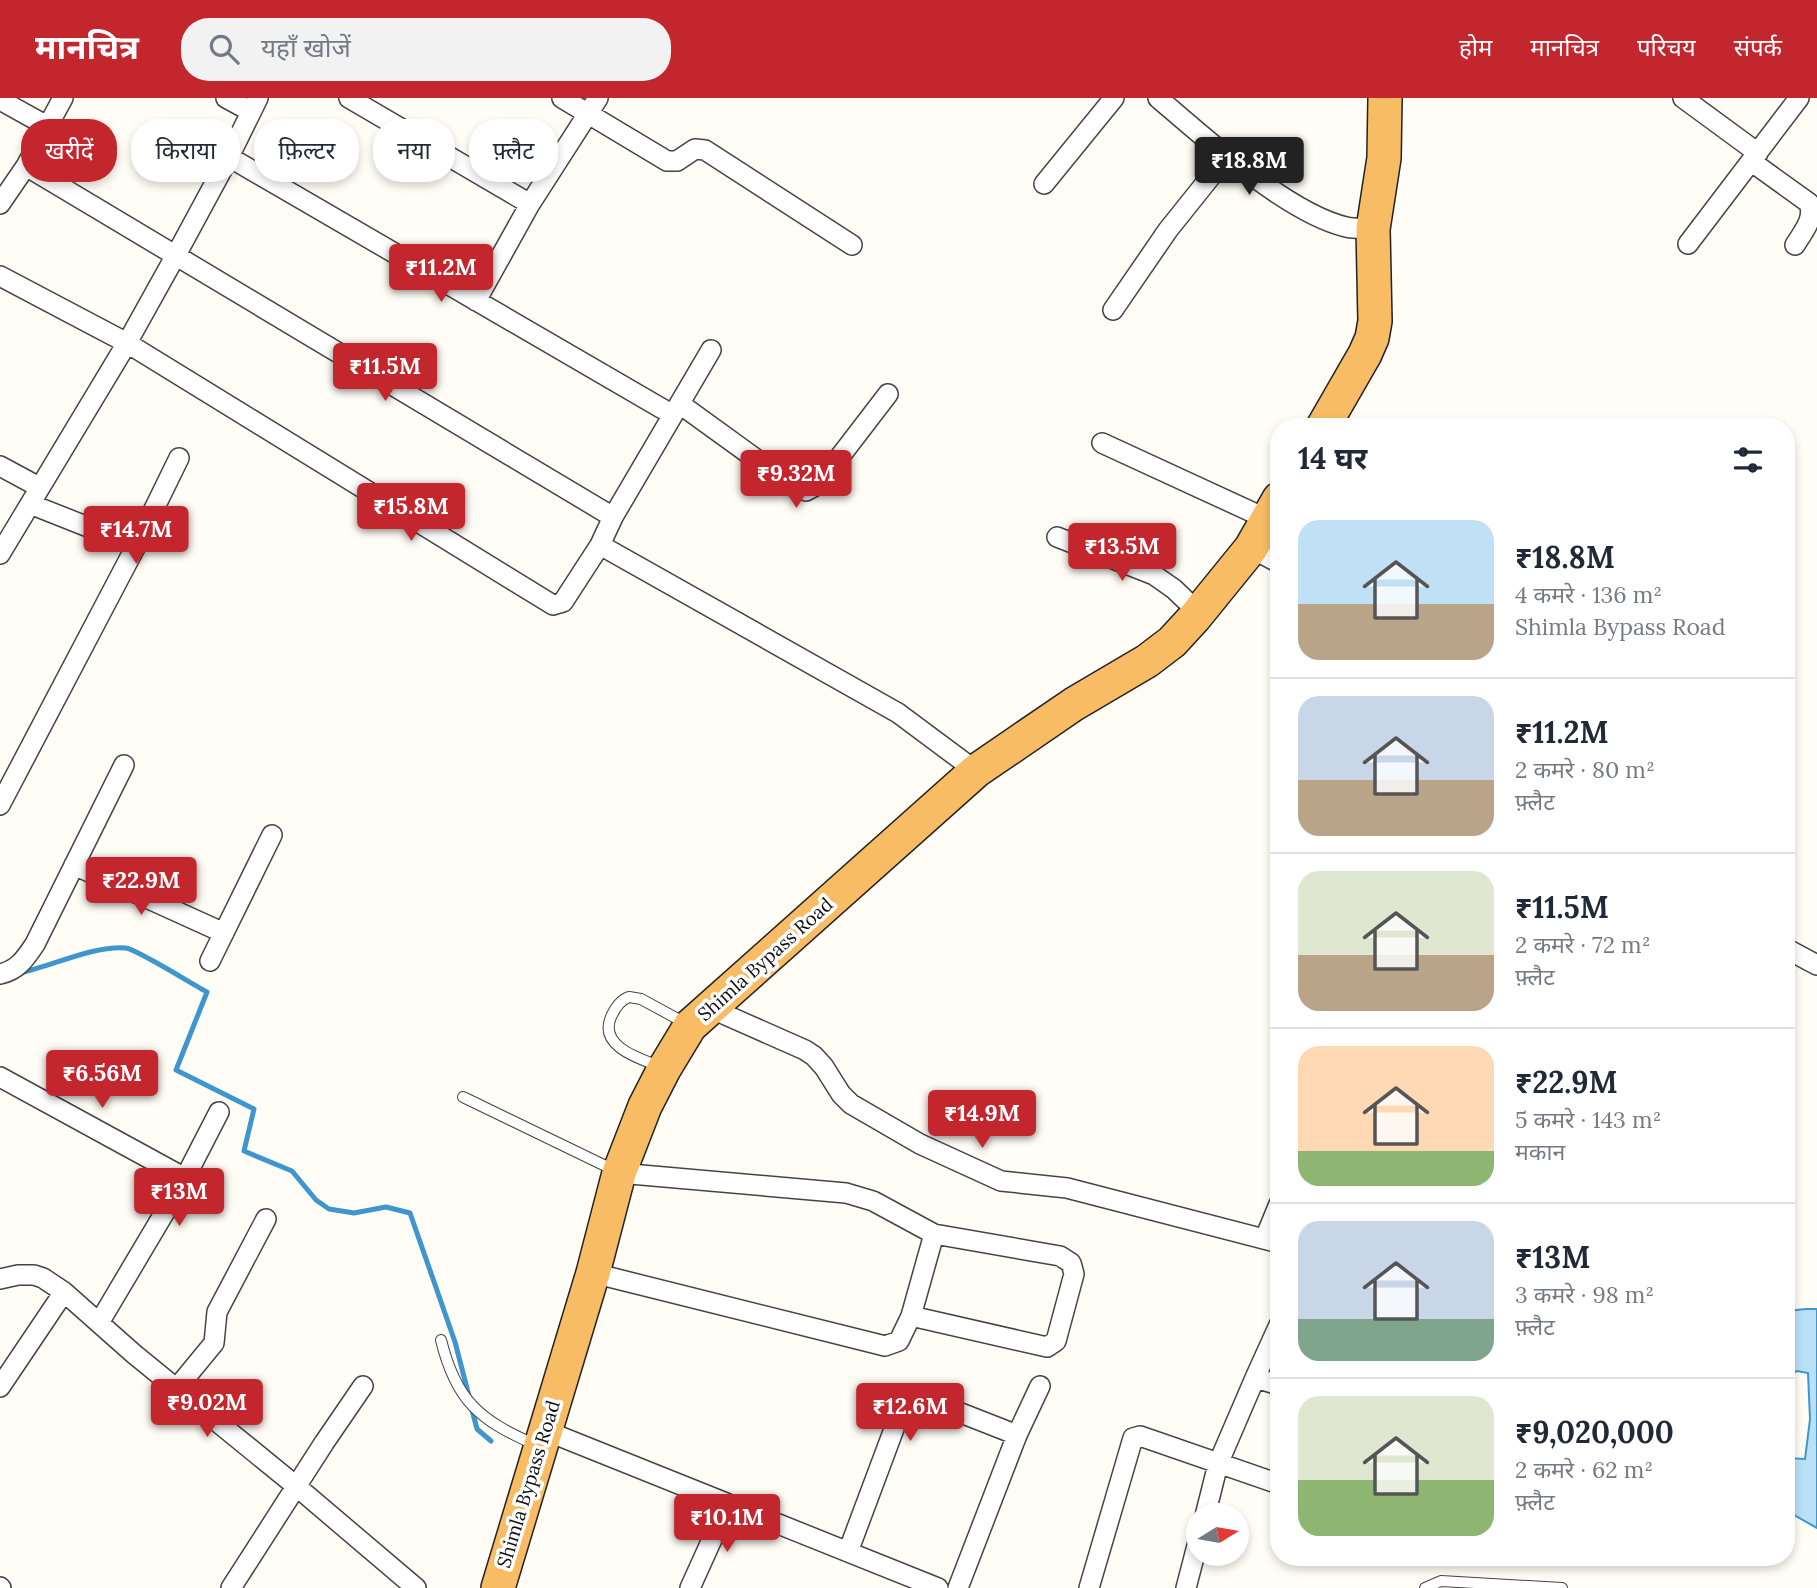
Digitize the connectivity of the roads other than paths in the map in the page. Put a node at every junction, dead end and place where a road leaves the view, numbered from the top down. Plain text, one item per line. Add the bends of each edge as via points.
1 (63, 98) edge
2 (226, 98) edge
3 (349, 98) edge
4 (562, 98) edge
5 (1114, 98) edge
6 (1158, 98) edge
7 (1385, 98) edge
8 (1683, 98) edge
9 (1799, 98) edge
10 (0, 100) edge
11 (254, 105) edge
12 (592, 106) edge
13 (34, 119) edge
14 (51, 119) edge
15 (240, 134) edge
16 (1228, 155) junction
17 (1755, 157) junction
18 (240, 163) edge
19 (21, 173) edge
20 (53, 182) edge
21 (215, 182) edge
22 (1044, 184) dead end
23 (0, 204) edge
24 (530, 204) junction
25 (1374, 229) junction
26 (1688, 244) dead end
27 (852, 245) dead end
28 (1795, 245) dead end
29 (176, 255) junction
30 (0, 276) edge
31 (476, 301) junction
32 (1113, 310) dead end
33 (127, 343) junction
34 (711, 350) dead end
35 (888, 394) dead end
36 (676, 409) junction
37 (1328, 418) edge
38 (1102, 443) dead end
39 (179, 458) dead end
40 (0, 466) edge
41 (34, 496) junction
42 (1270, 508) edge
43 (613, 517) junction
44 (1270, 527) edge
45 (1057, 537) dead end
46 (600, 545) junction
47 (136, 546) junction
48 (0, 554) edge
49 (1265, 556) edge
50 (1199, 613) junction
51 (124, 765) dead end
52 (976, 771) junction
53 (0, 805) edge
54 (272, 835) dead end
55 (74, 865) junction
56 (224, 933) junction
57 (1795, 953) edge
58 (210, 961) dead end
59 (1817, 965) edge
60 (0, 974) edge
61 (700, 1017) junction
62 (664, 1069) junction
63 (0, 1077) edge
64 (463, 1097) dead end
65 (219, 1112) dead end
66 (619, 1173) junction
67 (185, 1178) junction
68 (266, 1219) dead end
69 (934, 1234) junction
70 (1270, 1239) edge
71 (593, 1273) junction
72 (0, 1279) edge
73 (64, 1292) junction
74 (911, 1316) junction
75 (99, 1323) junction
76 (440, 1340) dead end
77 (1270, 1344) edge
78 (1255, 1377) junction
79 (1270, 1382) edge
80 (363, 1386) dead end
81 (1040, 1386) dead end
82 (0, 1387) edge
83 (177, 1388) junction
84 (1017, 1435) junction
85 (541, 1438) junction
86 (1218, 1464) junction
87 (1270, 1481) edge
88 (296, 1486) junction
89 (1208, 1503) edge
90 (728, 1504) junction
91 (848, 1552) junction
92 (1192, 1566) edge
93 (232, 1588) edge
94 (416, 1588) edge
95 (498, 1588) edge
96 (690, 1588) edge
97 (938, 1588) edge
98 (958, 1588) edge
99 (1088, 1588) edge
100 (1186, 1588) edge
101 (1425, 1588) edge
102 (1562, 1588) edge

1 - 14 street
2 - 11 street
3 - 24 street
4 - 12 street
5 - 22 street
6 - 16 street
7 - 25 highway via 1384,158
8 - 17 street
9 - 17 street
10 - 13 street
11 - 15 street
12 - 24 street
12 - 27 street via 667,161 683,159 695,149 705,150
16 - 25 street via 1309,212 1347,227
16 - 32 street
17 - 26 street
17 - 28 street via 1812,208
18 - 31 street
19 - 23 street
20 - 29 street
21 - 29 street
24 - 31 street
25 - 37 highway via 1376,321 1372,338
29 - 33 street
29 - 43 street
30 - 33 street
31 - 36 street
33 - 41 street
33 - 46 street via 548,604 563,602
34 - 36 street
35 - 36 street via 819,484 806,491
36 - 43 street
38 - 42 street
39 - 47 street
40 - 41 street
41 - 47 street
41 - 48 street
43 - 46 street
44 - 49 highway, Shimla Bypass Road
45 - 50 street via 1154,575
46 - 52 street via 898,713
47 - 53 street
49 - 50 highway, Shimla Bypass Road
50 - 52 highway, Shimla Bypass Road via 1147,661 1073,704
51 - 55 street
52 - 61 highway, Shimla Bypass Road
54 - 56 street
55 - 56 street
55 - 60 street via 23,963
56 - 58 street
57 - 59 street
61 - 62 highway, Shimla Bypass Road
61 - 62 lane via 629,997 618,1004 608,1032 614,1042 625,1052
61 - 70 street via 814,1056 852,1104 920,1144 1001,1181 1067,1188
62 - 66 highway, Shimla Bypass Road
63 - 67 street
64 - 66 lane
65 - 67 street
66 - 69 street via 846,1193 873,1201
66 - 71 highway, Shimla Bypass Road
67 - 75 street
68 - 83 street via 217,1312 214,1343
69 - 74 street
69 - 74 street via 1060,1256 1071,1264 1074,1274 1056,1341 1047,1348
71 - 74 street via 885,1346 899,1341
71 - 85 highway, Shimla Bypass Road
72 - 73 street via 34,1275
73 - 75 street
73 - 82 street
75 - 83 street
76 - 85 lane via 453,1381 482,1415 509,1433
77 - 78 street
78 - 79 street
78 - 86 street
80 - 88 street
81 - 84 street
83 - 88 street
84 - 91 street via 910,1396
84 - 98 street
85 - 90 street
85 - 95 highway, Shimla Bypass Road
86 - 87 street
86 - 89 street
86 - 99 street via 1140,1436 1133,1438
88 - 93 street
88 - 94 street
90 - 91 street
90 - 96 street
91 - 97 street
92 - 100 street
101 - 102 lane via 1441,1581

